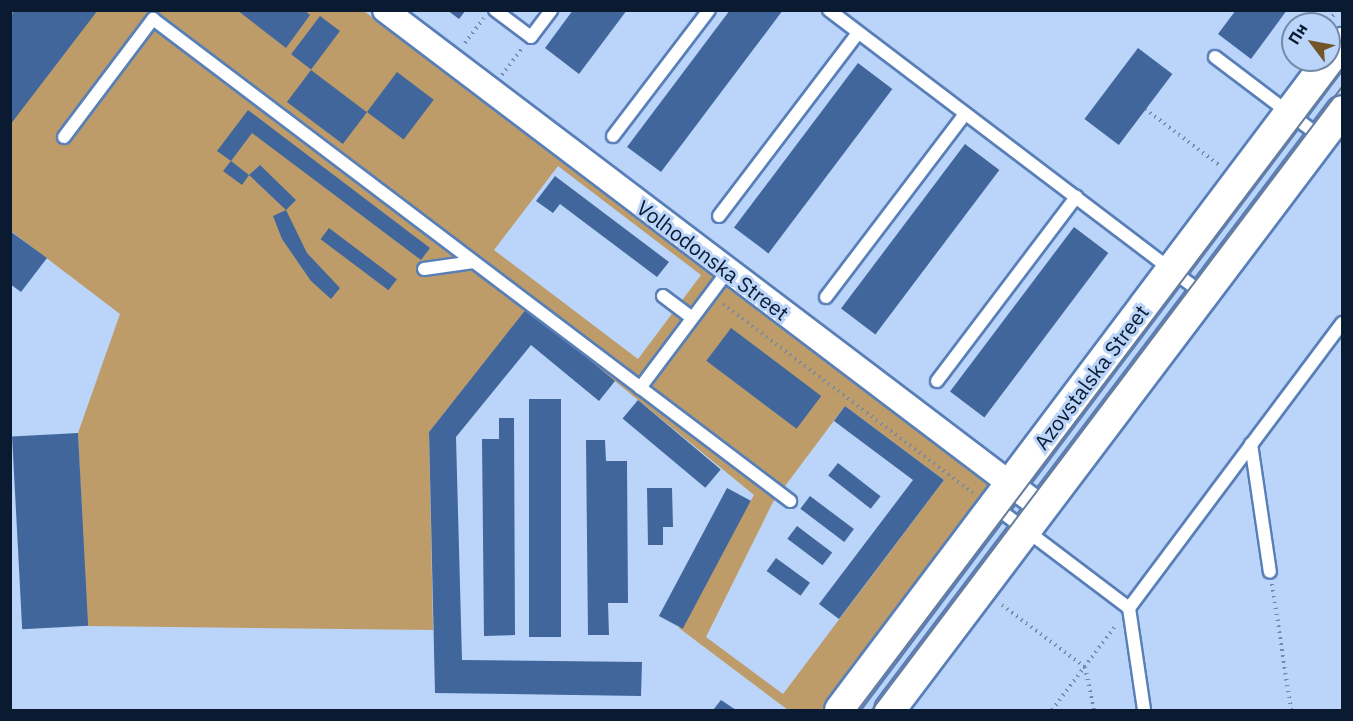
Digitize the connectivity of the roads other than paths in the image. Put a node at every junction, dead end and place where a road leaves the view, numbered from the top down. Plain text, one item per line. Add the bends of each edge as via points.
1 (385, 10) edge
2 (495, 10) edge
3 (551, 10) edge
4 (709, 10) edge
5 (829, 10) edge
6 (858, 33) junction
7 (1342, 43) edge
8 (1215, 57) dead end
9 (1342, 111) edge
10 (965, 114) junction
11 (1290, 114) junction
12 (613, 136) dead end
13 (64, 137) dead end
14 (1322, 138) junction
15 (1076, 197) junction
16 (719, 216) dead end
17 (474, 262) junction
18 (424, 269) dead end
19 (1172, 270) junction
20 (728, 271) junction
21 (1204, 295) junction
22 (663, 296) dead end
23 (826, 297) dead end
24 (692, 318) junction
25 (1342, 323) edge
26 (937, 381) dead end
27 (640, 388) junction
28 (1251, 444) junction
29 (992, 495) junction
30 (790, 501) dead end
31 (1034, 519) junction
32 (1270, 572) road end
33 (1129, 608) junction
34 (840, 711) edge
35 (890, 711) edge
36 (1144, 711) edge

1 - 20 street, Volhodonska Street
2 - 3 lane via 531,37
4 - 12 lane
5 - 6 lane
6 - 10 lane
6 - 16 lane
7 - 11 street, Azovstalska Street
8 - 11 lane
9 - 14 street, Azovstalska Street
10 - 15 lane
10 - 23 lane
11 - 14 lane
11 - 19 street, Azovstalska Street
13 - 17 lane via 153,19
14 - 21 street, Azovstalska Street
15 - 19 lane
15 - 26 lane
17 - 18 lane
17 - 27 lane
19 - 21 lane
19 - 29 street, Azovstalska Street
20 - 24 lane
20 - 29 street, Volhodonska Street
21 - 31 street, Azovstalska Street
22 - 24 lane
24 - 27 lane
25 - 28 lane
27 - 30 lane
28 - 32 lane
28 - 33 lane
29 - 31 street, Volhodonska Street
29 - 34 street, Azovstalska Street
31 - 33 lane
31 - 35 street, Azovstalska Street
33 - 36 lane

